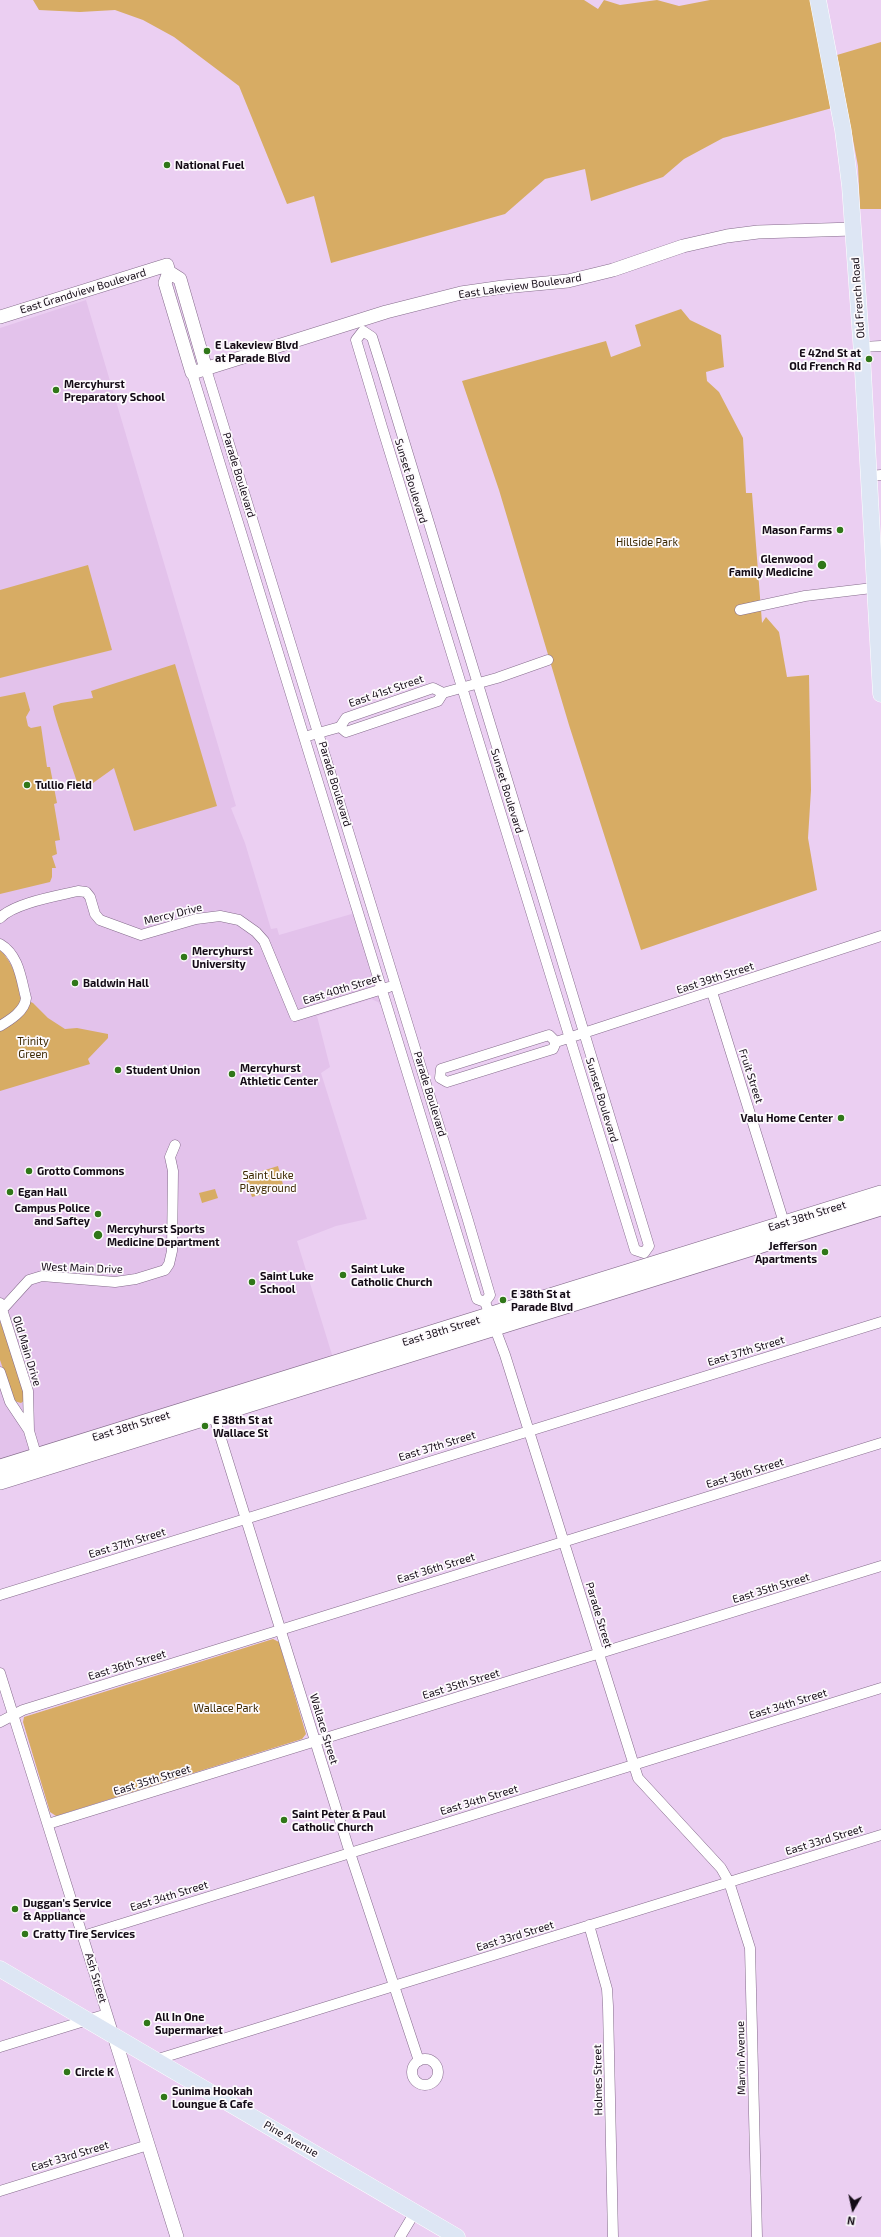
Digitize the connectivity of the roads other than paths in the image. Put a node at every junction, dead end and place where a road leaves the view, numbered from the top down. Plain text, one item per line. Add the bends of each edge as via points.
1 (818, 0) edge
2 (853, 229) junction
3 (168, 269) junction
4 (0, 317) edge
5 (362, 326) junction
6 (881, 346) edge
7 (862, 347) junction
8 (206, 369) junction
9 (192, 373) junction
10 (875, 475) edge
11 (878, 588) edge
12 (740, 610) dead end
13 (548, 660) dead end
14 (477, 684) junction
15 (463, 688) junction
16 (443, 694) junction
17 (881, 694) edge
18 (340, 727) junction
19 (319, 732) junction
20 (304, 737) junction
21 (0, 918) edge
22 (881, 936) edge
23 (0, 944) edge
24 (396, 985) junction
25 (382, 989) junction
26 (712, 992) junction
27 (295, 1016) joint
28 (0, 1026) edge
29 (583, 1033) junction
30 (570, 1038) junction
31 (427, 1082) junction
32 (412, 1086) junction
33 (175, 1145) dead end
34 (881, 1193) edge
35 (881, 1208) edge
36 (786, 1230) junction
37 (647, 1266) junction
38 (1, 1309) edge
39 (490, 1315) junction
40 (881, 1322) edge
41 (0, 1372) edge
42 (212, 1409) junction
43 (29, 1430) junction
44 (528, 1431) junction
45 (881, 1443) edge
46 (38, 1463) junction
47 (0, 1467) edge
48 (0, 1482) edge
49 (246, 1518) junction
50 (563, 1542) junction
51 (881, 1566) edge
52 (0, 1595) edge
53 (281, 1629) junction
54 (598, 1654) junction
55 (0, 1673) edge
56 (881, 1688) edge
57 (13, 1714) junction
58 (0, 1722) edge
59 (316, 1742) junction
60 (633, 1765) junction
61 (48, 1824) junction
62 (881, 1835) edge
63 (350, 1853) junction
64 (729, 1882) junction
65 (589, 1925) junction
66 (83, 1936) junction
67 (0, 1969) edge
68 (393, 1986) junction
69 (107, 2014) junction
70 (87, 2020) junction
71 (114, 2036) junction
72 (0, 2047) edge
73 (155, 2060) junction
74 (419, 2061) dead end
75 (148, 2145) junction
76 (0, 2191) edge
77 (415, 2212) junction
78 (176, 2237) edge
79 (400, 2237) edge
80 (457, 2237) edge
81 (614, 2237) edge
82 (757, 2237) edge

1 - 2 main road, Old French Road via 843,130
2 - 5 street, East Lakeview Boulevard via 758,232 713,239 594,275 554,283 475,290 415,304
2 - 7 main road, Old French Road
3 - 4 street, East Grandview Boulevard
3 - 8 street, Parade Boulevard via 180,279
3 - 9 street, Parade Boulevard via 165,283
5 - 8 street, East Lakeview Boulevard
5 - 14 street, Sunset Boulevard via 372,337
5 - 15 street, Sunset Boulevard via 356,340
6 - 7 street
7 - 10 main road, Old French Road
8 - 9 street, East Lakeview Boulevard
8 - 19 street, Parade Boulevard
9 - 20 street, Parade Boulevard
10 - 11 main road, Old French Road
11 - 12 street via 805,596
11 - 17 main road, Old French Road
13 - 14 street, East 41st Street
14 - 15 street, East 41st Street
14 - 29 street, Sunset Boulevard
15 - 16 street, East 41st Street
15 - 30 street, Sunset Boulevard
16 - 18 street, East 41st Street via 438,701 346,732
16 - 18 street, East 41st Street via 433,688 346,718
18 - 19 street, East 41st Street
19 - 20 street, East 41st Street
19 - 24 street, Parade Boulevard
20 - 25 street, Parade Boulevard
21 - 27 street, Mercy Drive via 26,904 78,891 86,892 90,897 95,914 100,920 141,934 196,919 220,916 239,920 264,941
22 - 26 street, East 39th Street
23 - 28 street via 14,955 26,1003 19,1012
24 - 25 street, East 40th Street
24 - 31 street, Parade Boulevard
25 - 27 street, East 40th Street
25 - 32 street, Parade Boulevard
26 - 29 street, East 39th Street
26 - 36 street, Fruit Street
29 - 30 street, East 39th Street
29 - 37 street, Sunset Boulevard via 649,1246
30 - 31 street, East 39th Street via 556,1042 548,1035 441,1069 440,1078
30 - 37 street, Sunset Boulevard via 635,1250
31 - 32 street, East 39th Street
31 - 39 street, Parade Boulevard via 490,1295
32 - 39 street, Parade Boulevard via 477,1299
33 - 38 street, West Main Drive via 170,1157 173,1172 172,1250 165,1270 117,1282 42,1276 29,1280
34 - 36 main road, East 38th Street
35 - 36 main road, East 38th Street
36 - 37 main road, East 38th Street
37 - 39 main road, East 38th Street
38 - 43 street, Old Main Drive via 28,1391
39 - 42 main road, East 38th Street
39 - 44 street, Parade Street
40 - 44 street, East 37th Street
41 - 43 street, Old Main Drive via 10,1402
42 - 46 main road, East 38th Street
42 - 49 street, Wallace Street
43 - 46 street, Old Main Drive
44 - 49 street, East 37th Street
44 - 50 street, Parade Street
45 - 50 street, East 36th Street
46 - 47 main road, East 38th Street
46 - 48 main road, East 38th Street
49 - 52 street, East 37th Street
49 - 53 street, Wallace Street
50 - 53 street, East 36th Street
50 - 54 street, Parade Street
51 - 54 street, East 35th Street
53 - 57 street, East 36th Street
53 - 59 street, Wallace Street
54 - 59 street, East 35th Street
54 - 60 street, Parade Street
55 - 57 street, Ash Street
56 - 60 street, East 34th Street
57 - 58 street, East 36th Street
57 - 61 street, Ash Street
59 - 61 street, East 35th Street
59 - 63 street, Wallace Street
60 - 63 street, East 34th Street
60 - 64 street, Parade Street via 638,1778 701,1844
61 - 66 street, Ash Street
62 - 64 street, East 33rd Street
63 - 66 street, East 34th Street
63 - 68 street, Wallace Street
64 - 65 street, East 33rd Street
64 - 82 street, Marvin Avenue via 750,1948
65 - 68 street, East 33rd Street
65 - 81 street, Holmes Street via 607,1989
66 - 69 street, Ash Street
67 - 70 main road, Pine Avenue
68 - 73 street, East 33rd Street
68 - 74 street, Wallace Street
69 - 70 street
69 - 71 street, Ash Street
70 - 71 main road, Pine Avenue
70 - 72 street
71 - 73 main road, Pine Avenue
71 - 75 street, Ash Street
73 - 77 main road, Pine Avenue
75 - 76 street, East 33rd Street
75 - 78 street, Ash Street
77 - 79 street
77 - 80 main road, Pine Avenue

